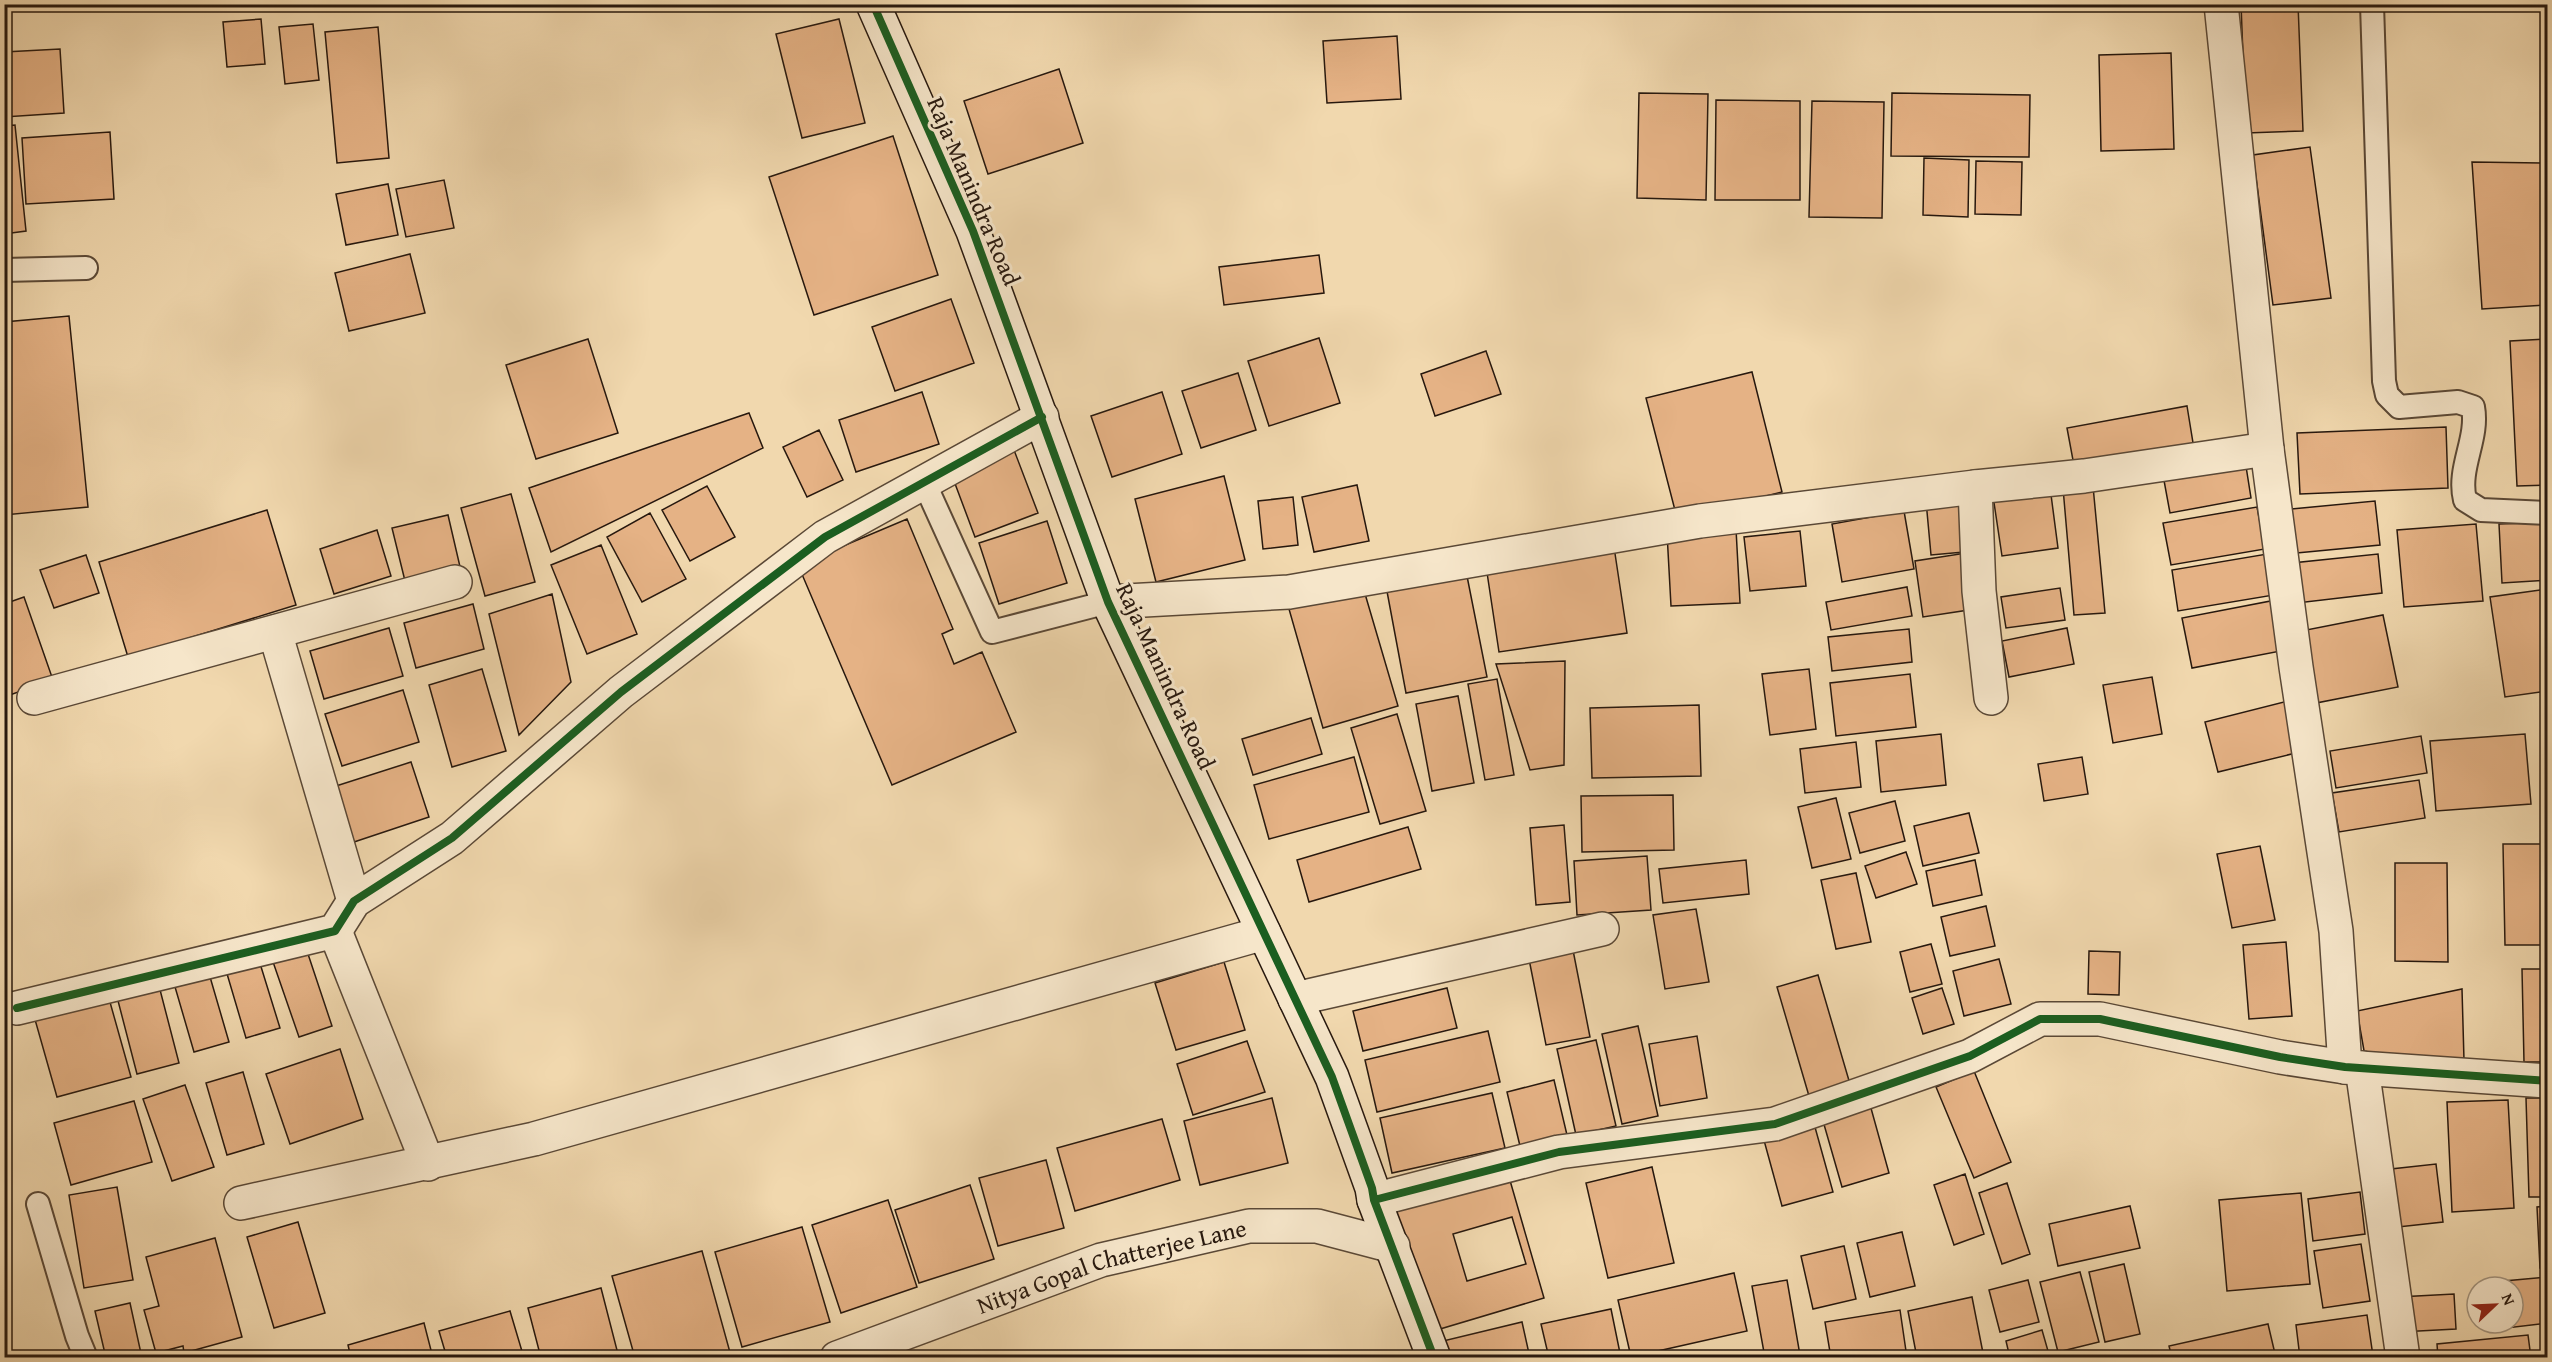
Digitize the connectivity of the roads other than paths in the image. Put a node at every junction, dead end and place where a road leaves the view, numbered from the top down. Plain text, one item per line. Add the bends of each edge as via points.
1 (873, 4) edge
2 (2221, 4) edge
3 (2372, 4) edge
4 (86, 268) dead end
5 (4, 270) edge
6 (1042, 417) junction
7 (2267, 449) junction
8 (924, 482) junction
9 (1976, 487) junction
10 (2547, 513) edge
11 (455, 582) dead end
12 (1108, 602) junction
13 (275, 632) junction
14 (34, 698) dead end
15 (1991, 698) dead end
16 (354, 901) junction
17 (1602, 929) dead end
18 (335, 931) junction
19 (1264, 933) junction
20 (1295, 999) junction
21 (17, 1008) dead end
22 (2354, 1068) junction
23 (2547, 1081) edge
24 (428, 1164) junction
25 (1374, 1200) junction
26 (241, 1203) dead end
27 (38, 1204) dead end
28 (1393, 1246) junction
29 (86, 1358) edge
30 (837, 1358) edge
31 (1434, 1358) edge
32 (2403, 1358) edge

1 - 6 street, Raja Manindra Road via 973,231
2 - 7 street
3 - 10 lane via 2387,395 2399,406 2458,402 2473,407 2476,423 2461,484 2465,500 2481,510
4 - 5 lane
6 - 8 street
6 - 12 street, Raja Manindra Road
7 - 9 street via 2084,476
7 - 22 street
8 - 12 lane via 992,632
8 - 16 street via 825,537 621,692 452,838
9 - 12 street via 1700,521 1289,592
9 - 15 street via 1979,591
11 - 13 street
12 - 19 street, Raja Manindra Road
13 - 14 street
13 - 16 street
16 - 18 street
17 - 20 street
18 - 21 street
18 - 24 street
19 - 20 street, Raja Manindra Road
19 - 24 street via 545,1136
20 - 25 street, Raja Manindra Road via 1332,1077
22 - 23 street
22 - 25 street via 2280,1057 2100,1019 2040,1019 1970,1056 1775,1124 1559,1152
22 - 32 street
24 - 26 street
25 - 28 street, Raja Manindra Road
27 - 29 lane via 76,1336
28 - 30 street, Nitya Gopal Chatterjee Lane via 1317,1226 1249,1226 1101,1260
28 - 31 street, Raja Manindra Road

